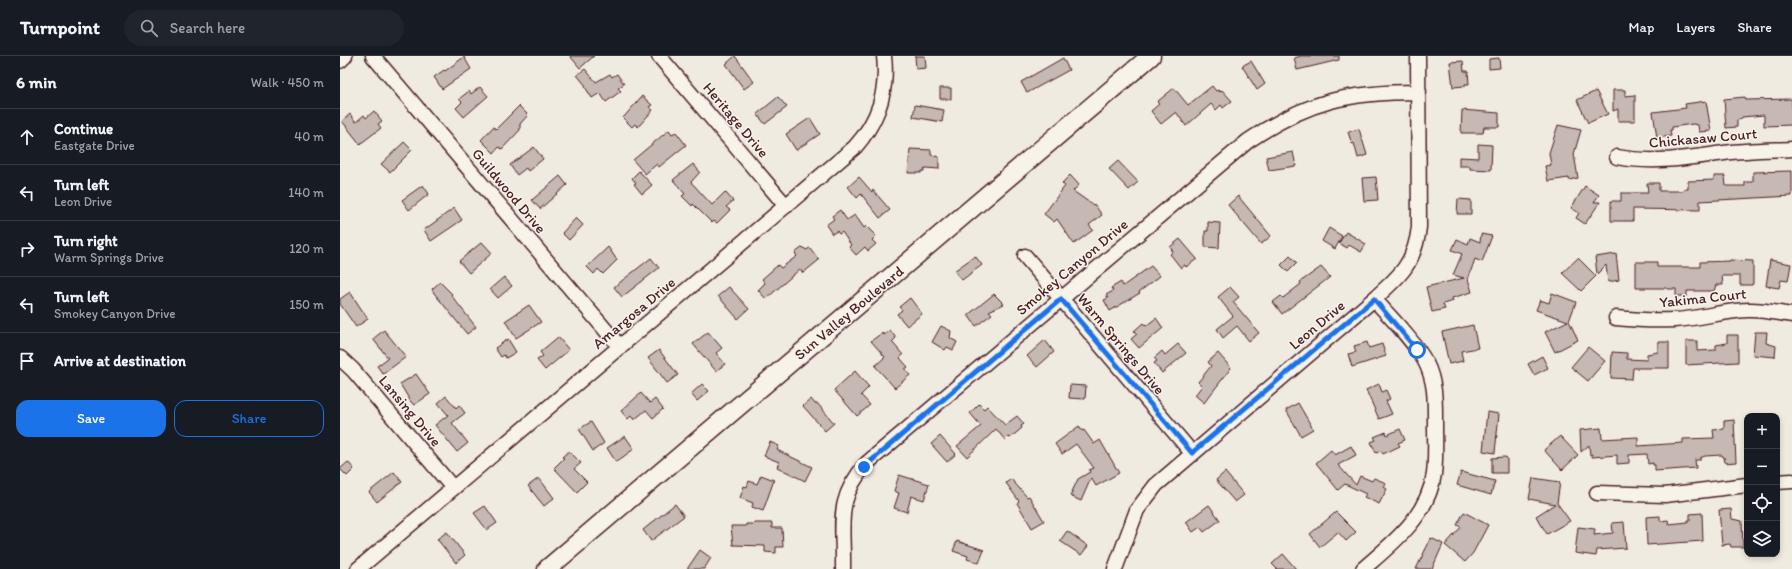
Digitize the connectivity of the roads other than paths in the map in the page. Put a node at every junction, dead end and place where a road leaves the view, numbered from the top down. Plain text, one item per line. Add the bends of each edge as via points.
1 (345, 56) edge
2 (373, 56) edge
3 (659, 56) edge
4 (884, 56) edge
5 (1151, 56) edge
6 (1418, 56) edge
7 (340, 61) edge
8 (1419, 92) junction
9 (1792, 149) edge
10 (1617, 158) dead end
11 (786, 206) junction
12 (1025, 256) dead end
13 (1061, 299) junction
14 (1374, 299) junction
15 (1792, 315) edge
16 (1616, 318) dead end
17 (620, 347) junction
18 (340, 358) edge
19 (1192, 453) junction
20 (1792, 481) edge
21 (1780, 482) edge
22 (1744, 485) edge
23 (453, 488) junction
24 (1597, 493) dead end
25 (1366, 568) edge
26 (359, 569) edge
27 (547, 569) edge
28 (842, 569) edge
29 (1115, 569) edge

1 - 7 street
2 - 17 street, Guildwood Drive
3 - 11 street, Heritage Drive
4 - 11 street, Amargosa Drive via 886,71 882,100 874,122 865,136
5 - 27 main road, Sun Valley Boulevard
6 - 8 street, Leon Drive
8 - 13 street, Smokey Canyon Drive via 1363,94 1337,99 1290,115 1269,127 1248,141
8 - 14 street, Leon Drive via 1417,242 1406,269
9 - 10 street, Chickasaw Court via 1725,153 1676,160
11 - 17 street, Amargosa Drive
12 - 13 street, Warm Springs Drive
13 - 19 street, Warm Springs Drive
13 - 28 street, Smokey Canyon Drive via 857,474 849,487 841,517
14 - 19 street, Leon Drive
14 - 25 street via 1417,350 1431,375 1435,390 1435,461 1430,489 1423,506 1402,535
15 - 16 street, Yakima Court via 1746,310 1703,318 1674,320
17 - 23 street, Amargosa Drive
18 - 23 street, Lansing Drive
19 - 29 street, Leon Drive via 1145,497
20 - 21 street
22 - 24 street via 1665,495
23 - 26 street, Amargosa Drive

